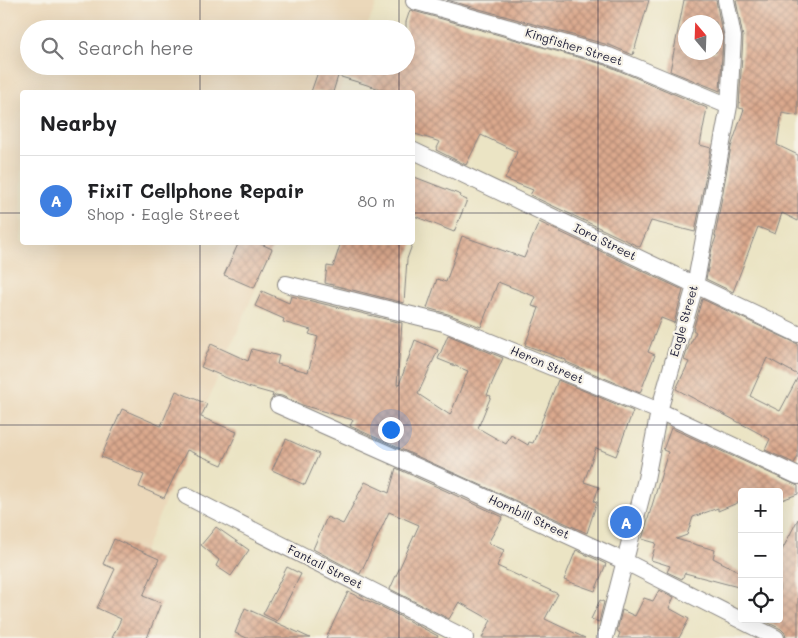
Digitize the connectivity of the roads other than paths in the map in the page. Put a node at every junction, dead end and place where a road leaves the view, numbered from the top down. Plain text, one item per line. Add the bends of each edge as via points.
1 (726, 0) edge
2 (414, 1) edge
3 (729, 106) junction
4 (415, 151) edge
5 (286, 284) dead end
6 (695, 286) junction
7 (798, 334) edge
8 (278, 405) dead end
9 (659, 411) junction
10 (798, 476) edge
11 (186, 496) dead end
12 (626, 562) junction
13 (465, 638) edge
14 (605, 638) edge
15 (776, 638) edge

1 - 3 street, Eagle Street via 733,37
2 - 3 street, Kingfisher Street via 609,56
3 - 6 street, Eagle Street
4 - 6 street, Iora Street
5 - 9 street, Heron Street via 444,322
6 - 7 street, Iora Street
6 - 9 street, Eagle Street
8 - 12 street, Hornbill Street
9 - 10 street, Heron Street
9 - 12 street, Eagle Street
11 - 13 street, Fantail Street
12 - 14 street, Eagle Street
12 - 15 street, Hornbill Street

